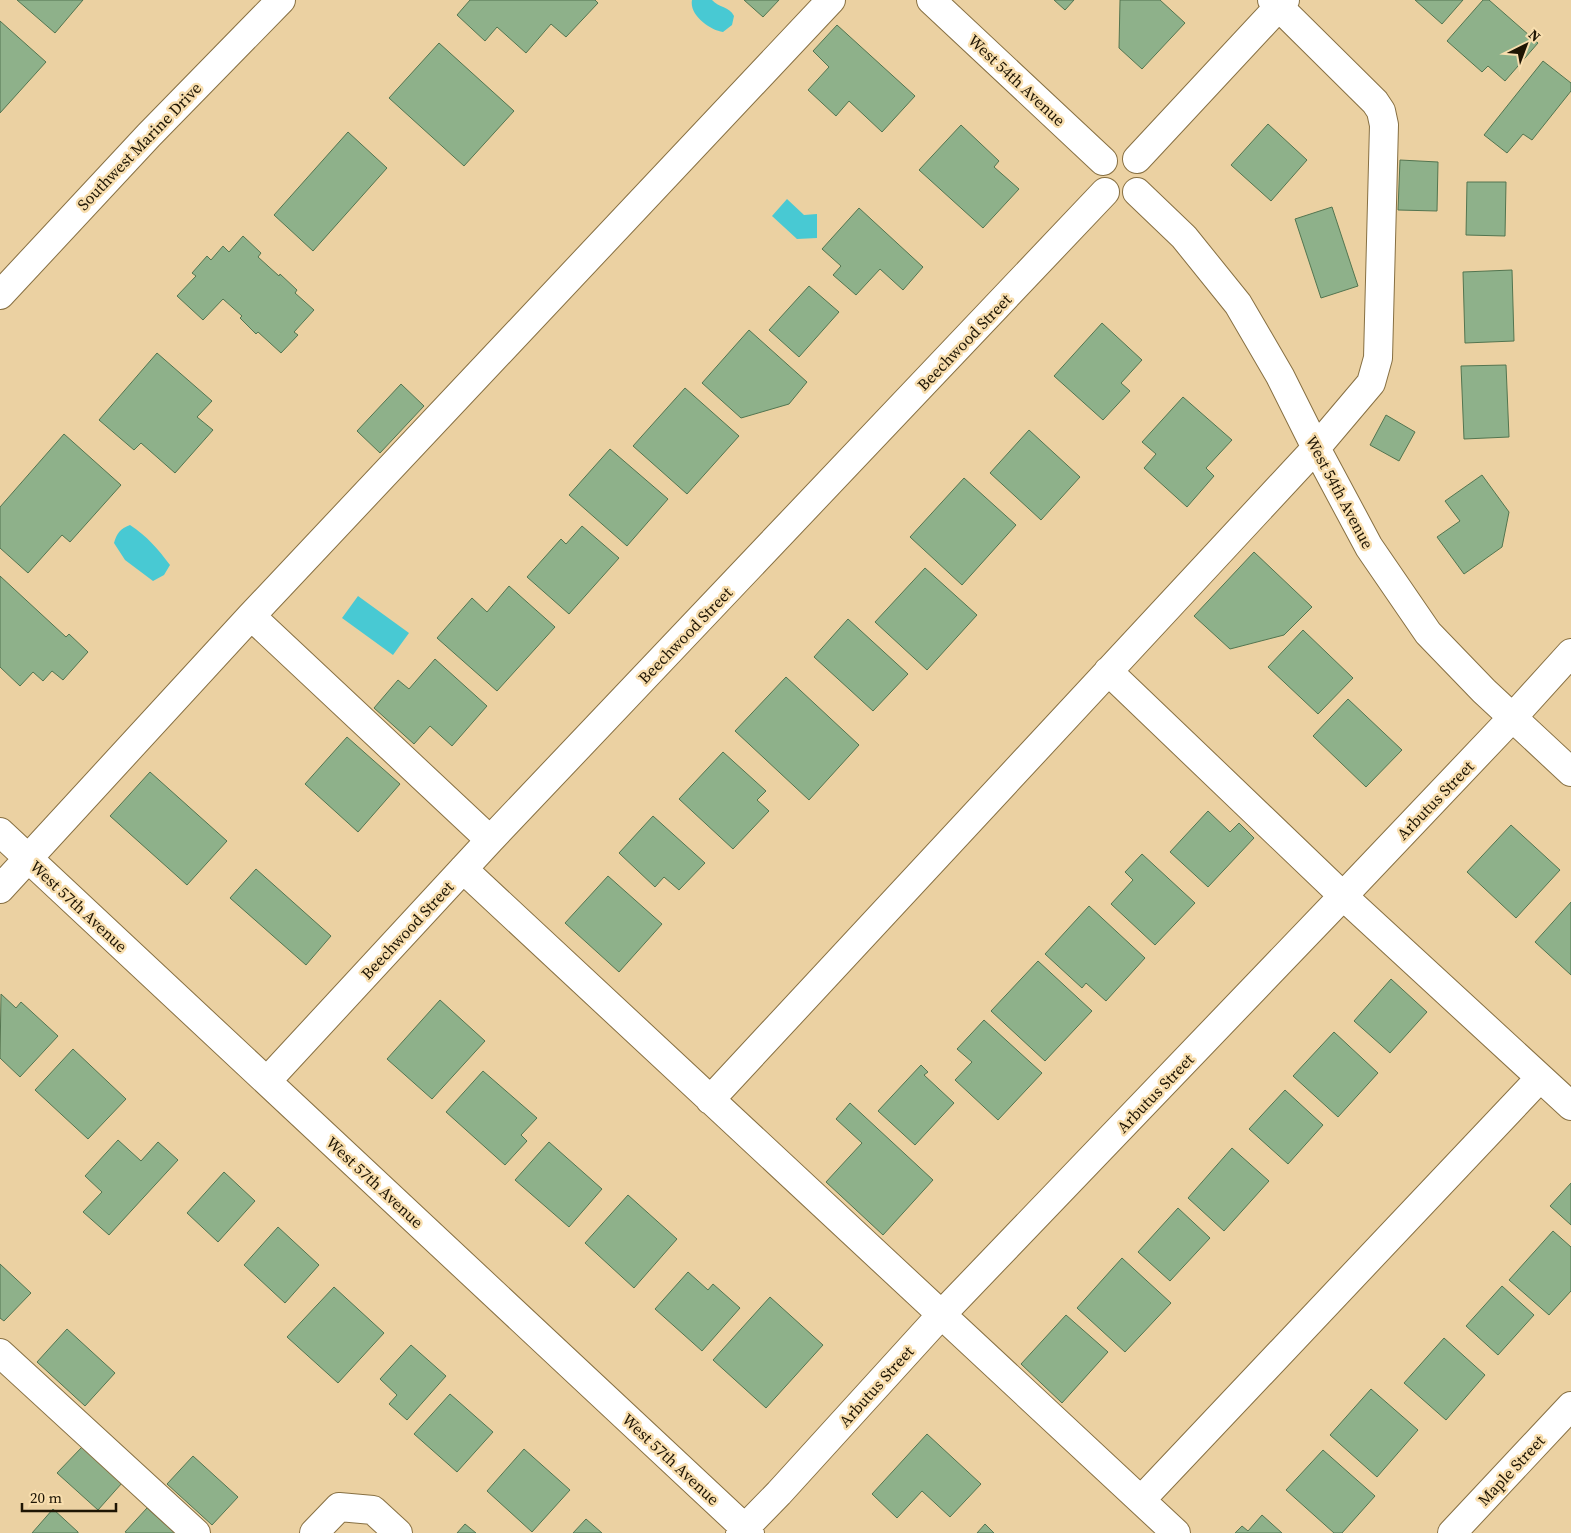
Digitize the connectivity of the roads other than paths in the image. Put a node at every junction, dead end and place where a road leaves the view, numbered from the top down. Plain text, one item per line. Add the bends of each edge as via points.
1 (281, 0) edge
2 (831, 0) edge
3 (931, 0) edge
4 (1279, 2) edge
5 (1137, 159) junction
6 (1103, 160) junction
7 (1105, 192) junction
8 (1137, 192) junction
9 (0, 295) edge
10 (1316, 448) junction
11 (251, 616) junction
12 (1571, 654) edge
13 (1108, 670) junction
14 (1513, 717) junction
15 (1571, 772) edge
16 (0, 832) edge
17 (490, 840) junction
18 (28, 858) junction
19 (463, 869) junction
20 (0, 889) edge
21 (1343, 896) junction
22 (1540, 1078) junction
23 (267, 1081) junction
24 (710, 1100) junction
25 (1571, 1106) edge
26 (941, 1315) junction
27 (0, 1354) edge
28 (1571, 1406) edge
29 (1141, 1500) junction
30 (745, 1531) edge
31 (196, 1533) edge
32 (314, 1533) edge
33 (398, 1533) edge
34 (1176, 1533) edge
35 (1452, 1533) edge

1 - 9 street, Southwest Marine Drive
2 - 11 street
3 - 6 street, West 54th Avenue
4 - 5 street
4 - 10 street via 1375,102 1384,125 1378,358 1371,383
5 - 6 street via 1120,152
5 - 8 street via 1144,175
6 - 7 street via 1098,177
7 - 8 street via 1121,198
7 - 17 street, Beechwood Street
8 - 10 street, West 54th Avenue via 1184,237 1238,304 1280,376
10 - 13 street
10 - 14 street, West 54th Avenue via 1369,547 1428,633
11 - 17 street
11 - 18 street
12 - 14 street, Arbutus Street
13 - 21 street
13 - 24 street
14 - 15 street, West 54th Avenue
14 - 21 street, Arbutus Street
16 - 18 street, West 57th Avenue
17 - 19 street, Beechwood Street
18 - 20 street
18 - 23 street, West 57th Avenue
19 - 23 street, Beechwood Street
19 - 24 street
21 - 22 street
21 - 26 street, Arbutus Street
22 - 25 street
22 - 29 street
23 - 30 street, West 57th Avenue
24 - 26 street
26 - 29 street
26 - 30 street, Arbutus Street
27 - 31 street
28 - 35 street, Maple Street
29 - 34 street
32 - 33 street via 339,1507 373,1510

